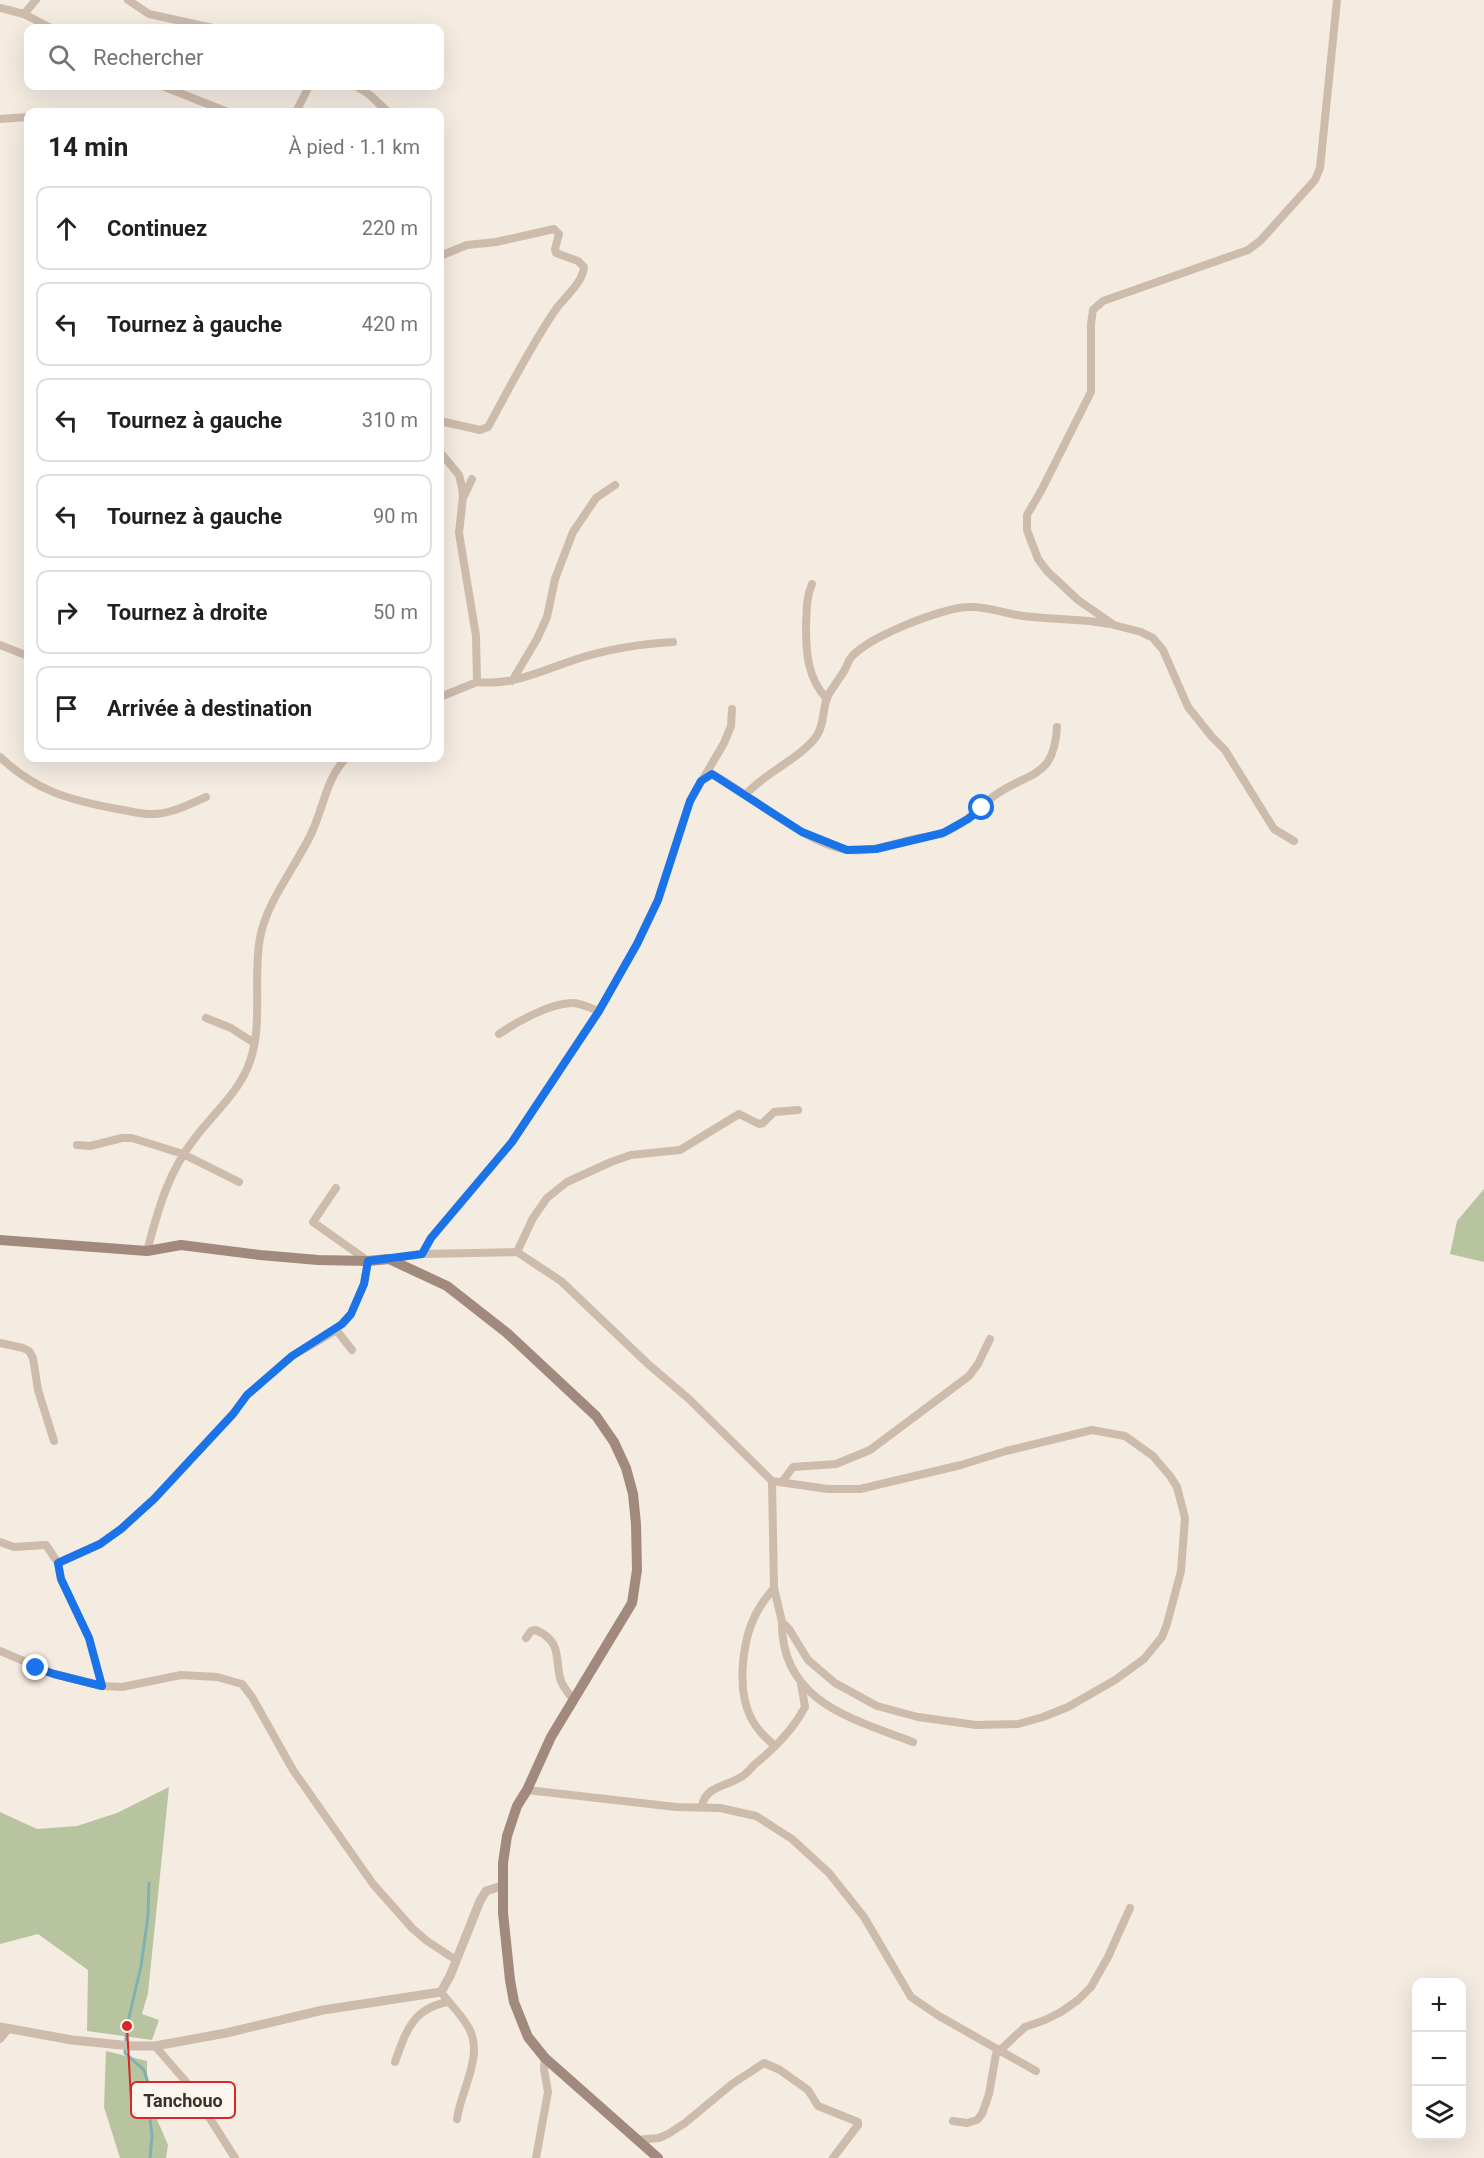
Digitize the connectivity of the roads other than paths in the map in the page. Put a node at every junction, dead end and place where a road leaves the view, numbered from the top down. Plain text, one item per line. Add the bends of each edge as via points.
1 (36, 0) edge
2 (128, 0) edge
3 (1337, 0) edge
4 (0, 8) edge
5 (24, 14) junction
6 (43, 24) edge
7 (195, 24) edge
8 (172, 90) edge
9 (307, 90) edge
10 (362, 90) edge
11 (218, 108) edge
12 (298, 108) edge
13 (384, 108) edge
14 (24, 117) edge
15 (0, 118) edge
16 (444, 254) edge
17 (444, 422) edge
18 (444, 457) edge
19 (472, 479) dead end
20 (615, 485) dead end
21 (463, 497) junction
22 (812, 584) dead end
23 (1114, 625) junction
24 (673, 642) dead end
25 (0, 645) edge
26 (24, 654) edge
27 (512, 681) junction
28 (477, 682) junction
29 (444, 695) edge
30 (827, 699) junction
31 (732, 709) dead end
32 (1057, 727) dead end
33 (0, 757) edge
34 (343, 762) edge
35 (701, 781) junction
36 (746, 794) junction
37 (206, 797) dead end
38 (1293, 841) dead end
39 (599, 1011) junction
40 (206, 1018) dead end
41 (499, 1034) dead end
42 (254, 1043) junction
43 (798, 1110) dead end
44 (77, 1145) dead end
45 (183, 1154) junction
46 (239, 1182) dead end
47 (336, 1188) dead end
48 (0, 1240) edge
49 (147, 1251) junction
50 (517, 1252) junction
51 (422, 1254) junction
52 (389, 1259) junction
53 (368, 1261) junction
54 (330, 1334) junction
55 (990, 1339) dead end
56 (0, 1343) edge
57 (352, 1350) dead end
58 (54, 1441) dead end
59 (772, 1481) junction
60 (782, 1482) junction
61 (0, 1542) edge
62 (58, 1563) junction
63 (774, 1588) junction
64 (782, 1622) junction
65 (526, 1638) dead end
66 (0, 1651) edge
67 (801, 1683) junction
68 (102, 1686) junction
69 (573, 1699) junction
70 (913, 1742) dead end
71 (775, 1746) junction
72 (527, 1790) junction
73 (702, 1807) junction
74 (502, 1886) junction
75 (1130, 1908) dead end
76 (456, 1960) junction
77 (441, 1992) junction
78 (448, 2002) junction
79 (4, 2028) edge
80 (0, 2039) edge
81 (155, 2046) junction
82 (1002, 2050) junction
83 (545, 2058) junction
84 (395, 2062) dead end
85 (1036, 2071) dead end
86 (457, 2119) dead end
87 (953, 2121) dead end
88 (637, 2140) junction
89 (235, 2158) edge
90 (536, 2158) edge
91 (658, 2158) edge
92 (834, 2158) edge

1 - 5 street
2 - 7 street via 149,14
3 - 23 street via 1320,168 1315,180 1248,250 1103,301 1093,310 1091,392 1027,515 1027,530 1047,571 1078,600
4 - 5 street
5 - 6 street
8 - 11 street
9 - 12 street
10 - 13 street
14 - 15 street
16 - 17 street via 467,245 554,229 560,234 556,253 584,267 581,277 527,353 488,427 480,430
18 - 21 street via 459,475
19 - 21 street
20 - 27 street via 596,498 573,532 555,579 547,617
21 - 28 street via 459,533 476,636
22 - 30 street via 806,604 806,643 814,681
23 - 30 street via 972,607 934,614 880,636 853,656
23 - 38 street via 1153,638 1163,650 1188,707 1225,750 1274,829
24 - 27 street via 601,652
25 - 26 street
27 - 28 street
28 - 29 street
30 - 36 street via 822,729 815,738
31 - 35 street via 724,743
32 - 36 street via 1054,753 1046,765 994,796 968,819 943,833 876,849 847,850 818,839
33 - 37 street via 27,780 85,803 149,814 179,810
34 - 42 street via 331,778 313,831 264,921 256,966
35 - 36 street via 712,774
35 - 39 street via 690,801 658,900
39 - 41 street via 582,1004 555,1006
39 - 51 street via 512,1142 431,1238
40 - 42 street
42 - 45 street via 248,1068 235,1090
43 - 50 street via 774,1112 759,1124 739,1114 680,1150 631,1155 567,1182 547,1198
44 - 45 street via 132,1138
45 - 46 street
45 - 49 street via 166,1184
47 - 53 street via 313,1222
48 - 49 main road
49 - 53 main road via 181,1245 260,1255
50 - 51 street
50 - 59 street via 561,1281
51 - 52 street
52 - 53 main road
52 - 69 main road via 447,1286 507,1334 596,1416 626,1468 636,1524 637,1570 632,1604
53 - 54 street via 364,1284 351,1314
54 - 57 street via 337,1331
54 - 62 street via 292,1356 247,1395 162,1490 121,1529 100,1544
55 - 60 street via 969,1376 896,1432 836,1464 793,1467
56 - 58 street via 23,1348 33,1358 38,1390
59 - 60 street
59 - 63 street
60 - 64 street via 828,1489 860,1488 1092,1430 1125,1436 1153,1456 1177,1487 1185,1518 1181,1571 1167,1624 1153,1650 1115,1680 1068,1707 1018,1724 976,1725 918,1717 877,1706 835,1683 808,1660
61 - 62 street via 14,1547 46,1545
62 - 68 street via 61,1579 89,1638
63 - 64 street
63 - 71 street via 759,1608 742,1662 742,1682 751,1718
64 - 67 street via 785,1650
65 - 69 street via 536,1630 557,1650 560,1681
66 - 68 street via 54,1674
67 - 70 street via 849,1719
67 - 71 street via 806,1707
68 - 76 street via 181,1675 217,1677 242,1684 292,1770 373,1884 412,1928
69 - 72 main road
71 - 73 street via 742,1777 713,1790
72 - 73 street
72 - 74 main road via 507,1836
73 - 82 street via 756,1816 792,1839 829,1873 864,1917 911,1997
74 - 76 street via 486,1891
74 - 83 main road via 514,2002 528,2037
75 - 82 street via 1090,1988 1061,2012 1025,2027
76 - 77 street
77 - 78 street
77 - 81 street via 323,2010
78 - 84 street via 423,2011 408,2030
78 - 86 street via 475,2040
79 - 80 street
79 - 81 street via 72,2040
81 - 89 street via 188,2084
82 - 85 street
82 - 87 street via 996,2054 982,2114 967,2123
83 - 88 main road
83 - 90 street via 548,2092
88 - 91 main road
88 - 92 street via 669,2134 764,2063 808,2090 818,2106 858,2122

